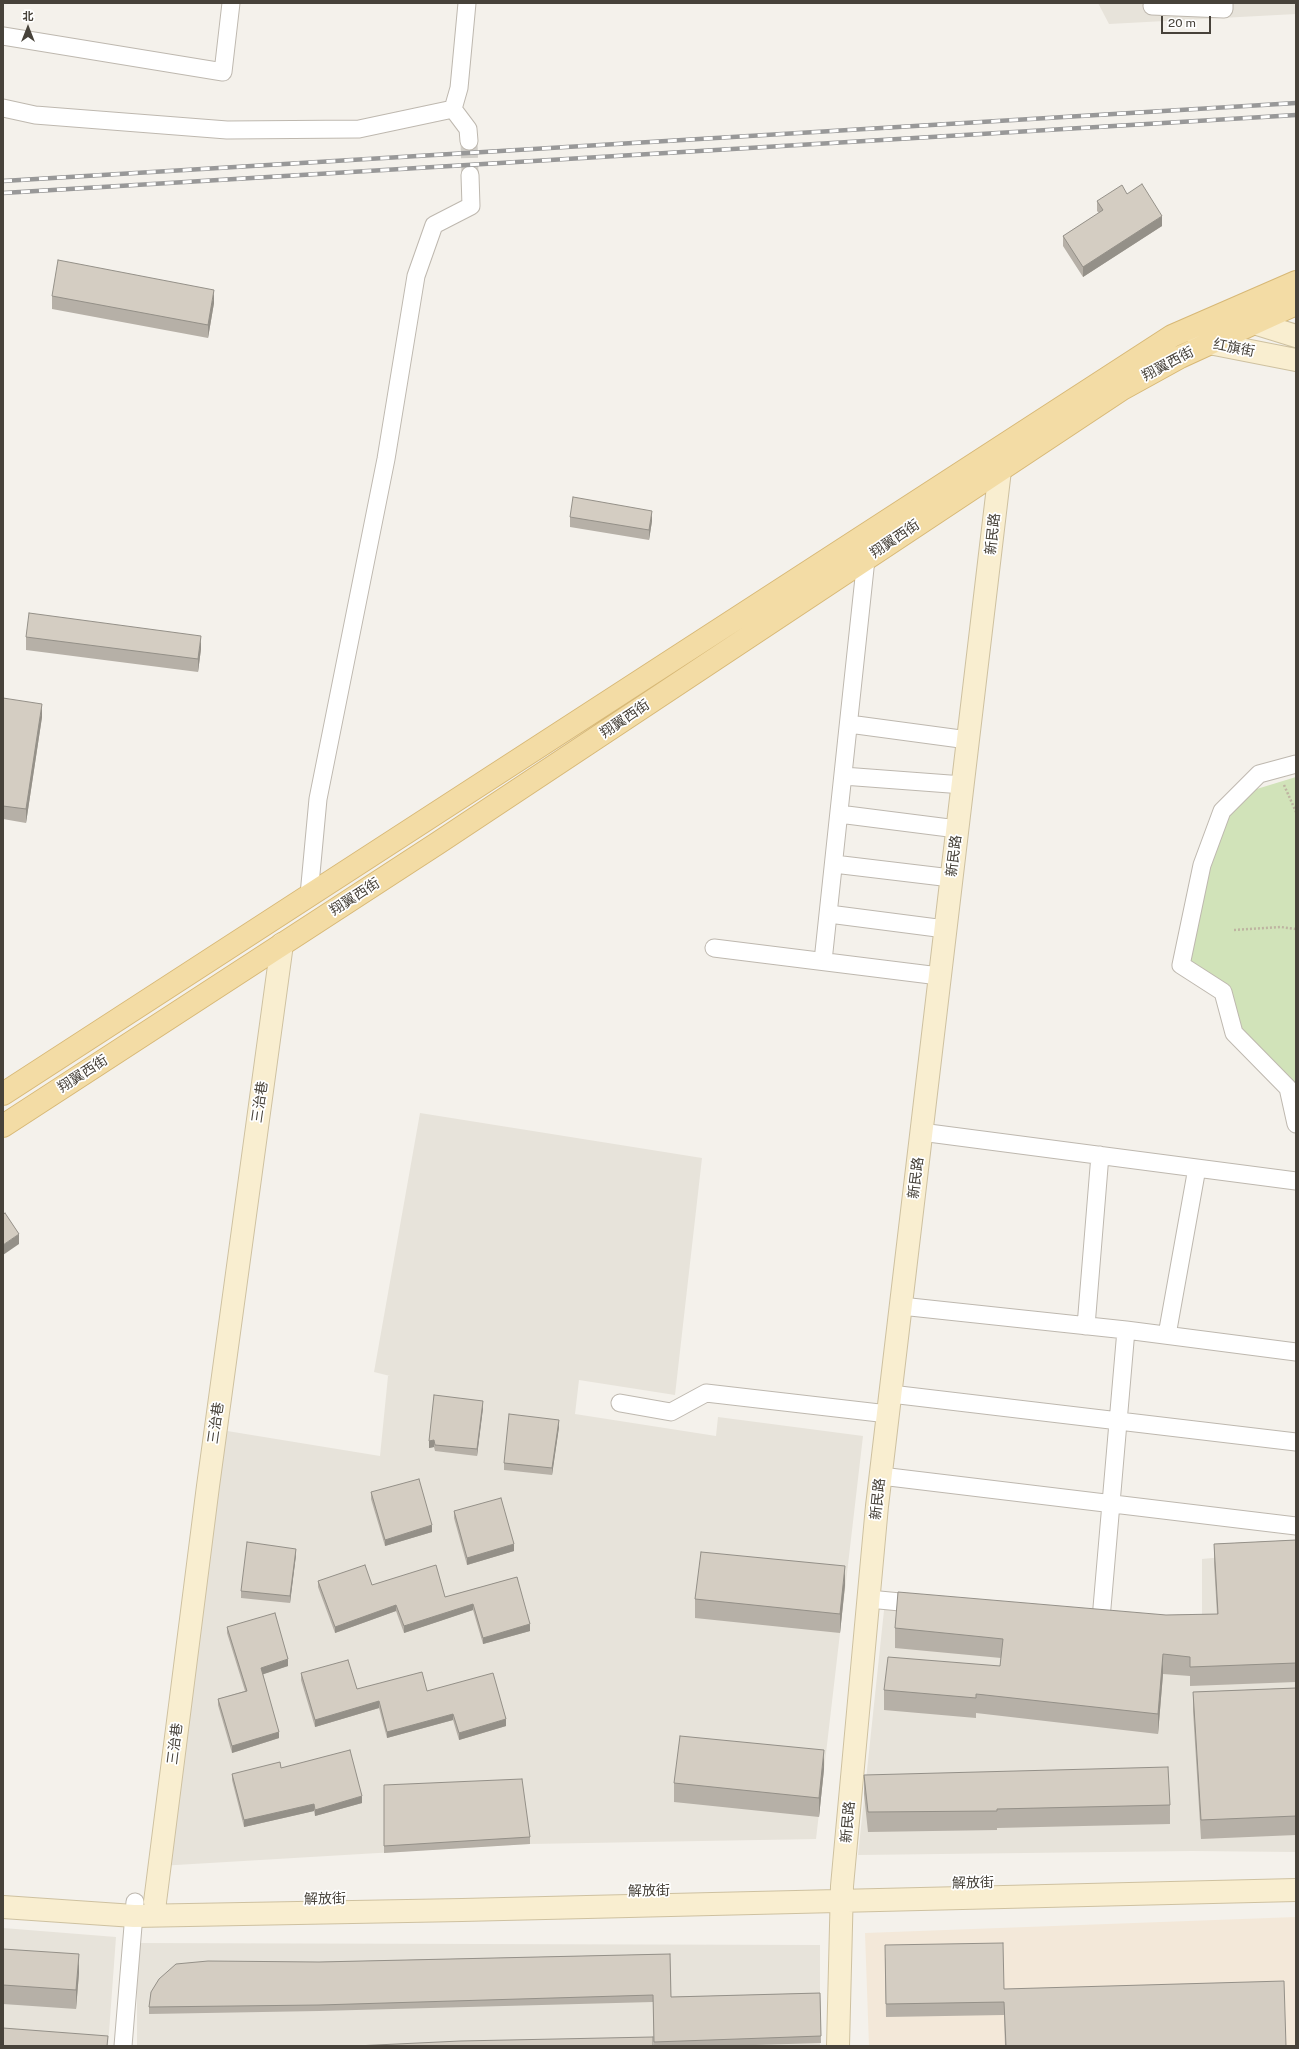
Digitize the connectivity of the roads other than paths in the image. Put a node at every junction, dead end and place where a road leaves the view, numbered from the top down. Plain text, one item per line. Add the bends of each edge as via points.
1 (231, 3) edge
2 (467, 3) edge
3 (1224, 3) edge
4 (1152, 6) dead end
5 (3, 36) edge
6 (3, 108) edge
7 (453, 109) junction
8 (469, 141) tunnel mouth
9 (470, 175) tunnel mouth
10 (1296, 282) edge
11 (1296, 304) edge
12 (1239, 307) junction
13 (1254, 323) junction
14 (1172, 336) junction
15 (1296, 336) edge
16 (1210, 343) junction
17 (1296, 360) edge
18 (1000, 470) junction
19 (866, 559) junction
20 (849, 724) junction
21 (968, 740) junction
22 (1296, 764) edge
23 (843, 776) junction
24 (963, 785) junction
25 (839, 814) junction
26 (957, 829) junction
27 (834, 864) junction
28 (951, 878) junction
29 (309, 895) junction
30 (828, 914) junction
31 (945, 929) junction
32 (282, 944) junction
33 (714, 948) dead end
34 (824, 961) junction
35 (939, 976) junction
36 (3, 1094) edge
37 (1296, 1124) edge
38 (3, 1126) edge
39 (921, 1132) junction
40 (1100, 1155) junction
41 (1197, 1168) junction
42 (1296, 1181) edge
43 (901, 1306) junction
44 (1086, 1326) junction
45 (1126, 1330) junction
46 (1167, 1335) junction
47 (1296, 1352) edge
48 (620, 1403) dead end
49 (889, 1404) junction
50 (1118, 1421) junction
51 (1296, 1442) edge
52 (881, 1476) junction
53 (1111, 1504) junction
54 (1296, 1526) edge
55 (869, 1599) junction
56 (939, 1605) edge
57 (1100, 1619) edge
58 (1296, 1875) edge
59 (1296, 1890) edge
60 (3, 1894) edge
61 (842, 1894) junction
62 (141, 1906) junction
63 (3, 1907) edge
64 (123, 2046) edge
65 (838, 2046) edge

1 - 5 street via 223,72
2 - 7 street via 459,88
3 - 4 street via 1224,9
6 - 7 street via 35,115 227,130 359,129
7 - 8 street via 468,129
9 - 29 street via 471,206 434,225 416,276 386,459 318,799
10 - 12 main road, 翔翼西街
11 - 13 main road, 翔翼西街
12 - 13 street, 红旗街
12 - 14 main road, 翔翼西街
13 - 15 street, 红旗街
13 - 16 main road, 翔翼西街
14 - 16 street, 红旗街
14 - 29 main road, 翔翼西街
16 - 17 street, 红旗街
16 - 18 main road, 翔翼西街 via 1122,389
18 - 19 main road, 翔翼西街
18 - 21 street, 新民路
19 - 20 street
19 - 32 main road, 翔翼西街
20 - 21 street
20 - 23 street
21 - 24 street, 新民路
22 - 37 street via 1259,774 1222,811 1202,865 1181,965 1223,992 1234,1033 1288,1088
23 - 24 street
23 - 25 street
24 - 26 street, 新民路
25 - 26 street
25 - 27 street
26 - 28 street, 新民路
27 - 28 street
27 - 30 street
28 - 31 street, 新民路
29 - 36 main road, 翔翼西街
30 - 31 street
30 - 34 street
31 - 35 street, 新民路
32 - 38 main road, 翔翼西街
32 - 62 street, 三治巷 via 208,1486
33 - 34 street
34 - 35 street
35 - 39 street, 新民路
39 - 40 street
39 - 43 street, 新民路
40 - 41 street
40 - 44 street
41 - 42 street
41 - 46 street
43 - 44 street
43 - 49 street, 新民路
44 - 45 street
45 - 46 street
45 - 50 street
46 - 47 street
48 - 49 street via 671,1412 706,1393
49 - 50 street
49 - 52 street, 新民路
50 - 51 street
50 - 53 street
52 - 53 street
52 - 55 street, 新民路
53 - 54 street
53 - 57 street
55 - 56 street
55 - 61 street, 新民路
58 - 61 street, 解放街
59 - 61 street
60 - 62 street, 解放街
61 - 62 street, 解放街
61 - 65 street, 新民路
62 - 63 street
62 - 64 street

